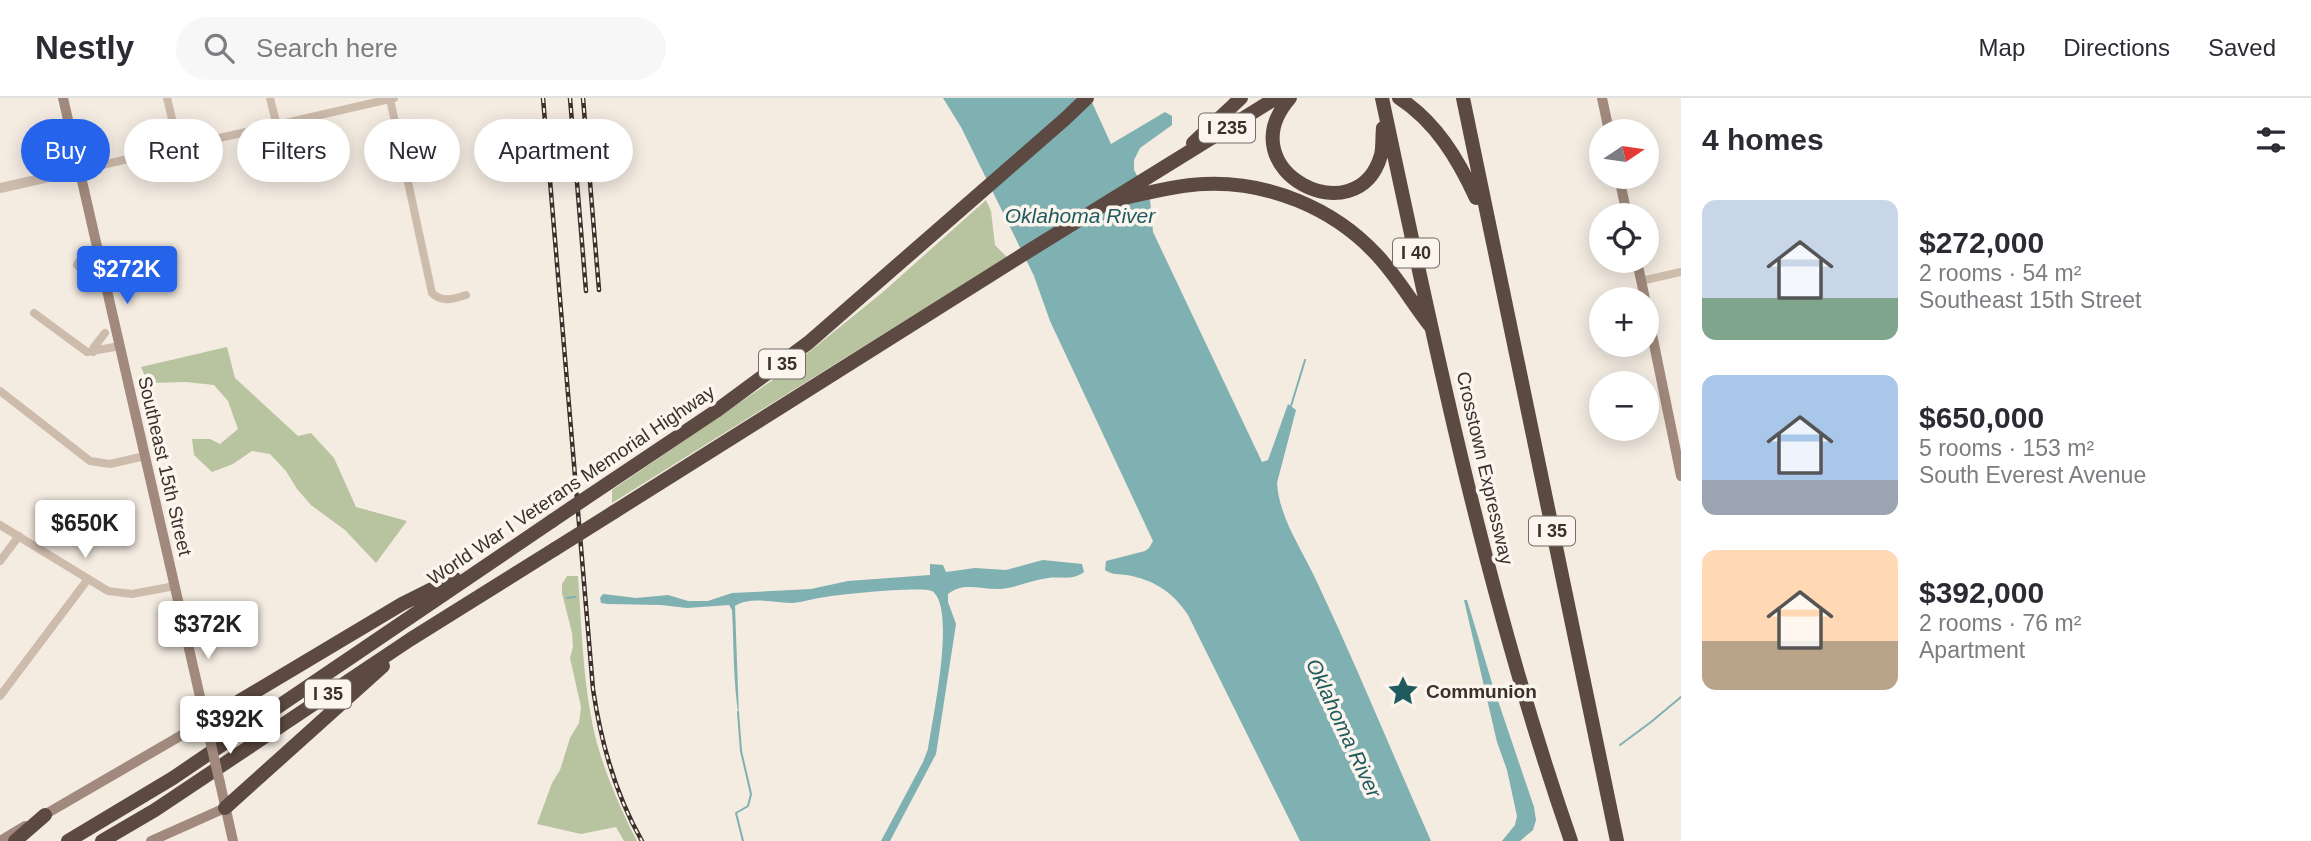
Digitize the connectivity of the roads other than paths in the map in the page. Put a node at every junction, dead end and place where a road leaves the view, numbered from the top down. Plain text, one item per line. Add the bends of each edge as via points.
1 (63, 98) edge
2 (167, 98) edge
3 (270, 98) edge
4 (1087, 98) edge
5 (1101, 98) edge
6 (1241, 98) edge
7 (1276, 98) edge
8 (1290, 98) edge
9 (1399, 98) edge
10 (1463, 98) edge
11 (1472, 98) edge
12 (1602, 98) edge
13 (392, 99) edge
14 (375, 100) edge
15 (1383, 104) edge
16 (68, 119) edge
17 (172, 119) edge
18 (275, 119) edge
19 (301, 119) edge
20 (1065, 119) junction
21 (1606, 119) edge
22 (1180, 157) junction
23 (1474, 160) junction
24 (27, 182) edge
25 (83, 182) edge
26 (0, 188) edge
27 (1108, 201) junction
28 (1488, 222) junction
29 (99, 250) junction
30 (1681, 272) edge
31 (104, 273) junction
32 (1639, 273) edge
33 (1641, 281) junction
34 (1642, 287) edge
35 (466, 295) dead end
36 (34, 313) dead end
37 (1433, 331) junction
38 (105, 333) dead end
39 (120, 346) junction
40 (93, 352) junction
41 (1657, 357) edge
42 (0, 391) edge
43 (145, 456) junction
44 (1681, 476) edge
45 (0, 525) edge
46 (19, 536) junction
47 (508, 551) junction
48 (0, 561) edge
49 (88, 579) junction
50 (175, 586) junction
51 (411, 639) junction
52 (0, 696) edge
53 (206, 721) junction
54 (225, 808) junction
55 (45, 815) junction
56 (0, 841) edge
57 (15, 841) edge
58 (68, 841) edge
59 (102, 841) edge
60 (151, 841) edge
61 (233, 841) edge
62 (1571, 841) edge
63 (1617, 841) edge

1 - 16 main road, Southeast 15th Street
2 - 17 street
3 - 18 street
4 - 20 highway
5 - 20 highway, I 35
6 - 22 highway
7 - 22 highway, I 235
8 - 15 highway via 1277,117 1274,145 1281,166 1299,183 1322,192 1346,190 1369,176 1382,152
9 - 28 highway, I 35 via 1424,117 1446,143
10 - 23 highway
11 - 23 highway
12 - 21 main road
13 - 14 street
13 - 35 street via 432,293 446,300
14 - 19 street
15 - 37 highway, Crosstown Expressway / I 40
20 - 47 highway, World War I Veterans Memorial Highway / I 35, bridge via 782,364
22 - 27 highway, I 235
23 - 28 highway
24 - 26 street
25 - 29 main road, Southeast 15th Street
27 - 37 highway, I 35 via 1204,184 1283,194 1352,232 1379,257
27 - 51 highway, I 35, bridge
28 - 63 highway, I 35
29 - 31 main road, Southeast 15th Street
29 - 31 street via 85,253 77,265 90,276
30 - 33 street
31 - 39 main road, Southeast 15th Street
32 - 33 main road
33 - 34 main road
36 - 40 street via 81,349
37 - 62 highway, Crosstown Expressway / I 35 via 1498,607
38 - 40 street
39 - 40 street
39 - 43 main road, Southeast 15th Street
41 - 44 main road
42 - 43 street via 90,461 110,464
43 - 50 main road, Southeast 15th Street
45 - 46 street
46 - 48 street
46 - 49 street
47 - 53 highway via 402,604
47 - 58 highway, World War I Veterans Memorial Highway / I 35 via 173,778
49 - 50 street via 107,591 125,594
49 - 52 street
50 - 53 main road, Southeast 15th Street
51 - 54 highway
51 - 59 highway, I 35
53 - 54 main road, Southeast 15th Street, bridge
53 - 55 main road
54 - 60 main road
54 - 61 main road, Southeast 15th Street
55 - 56 main road
55 - 57 highway

